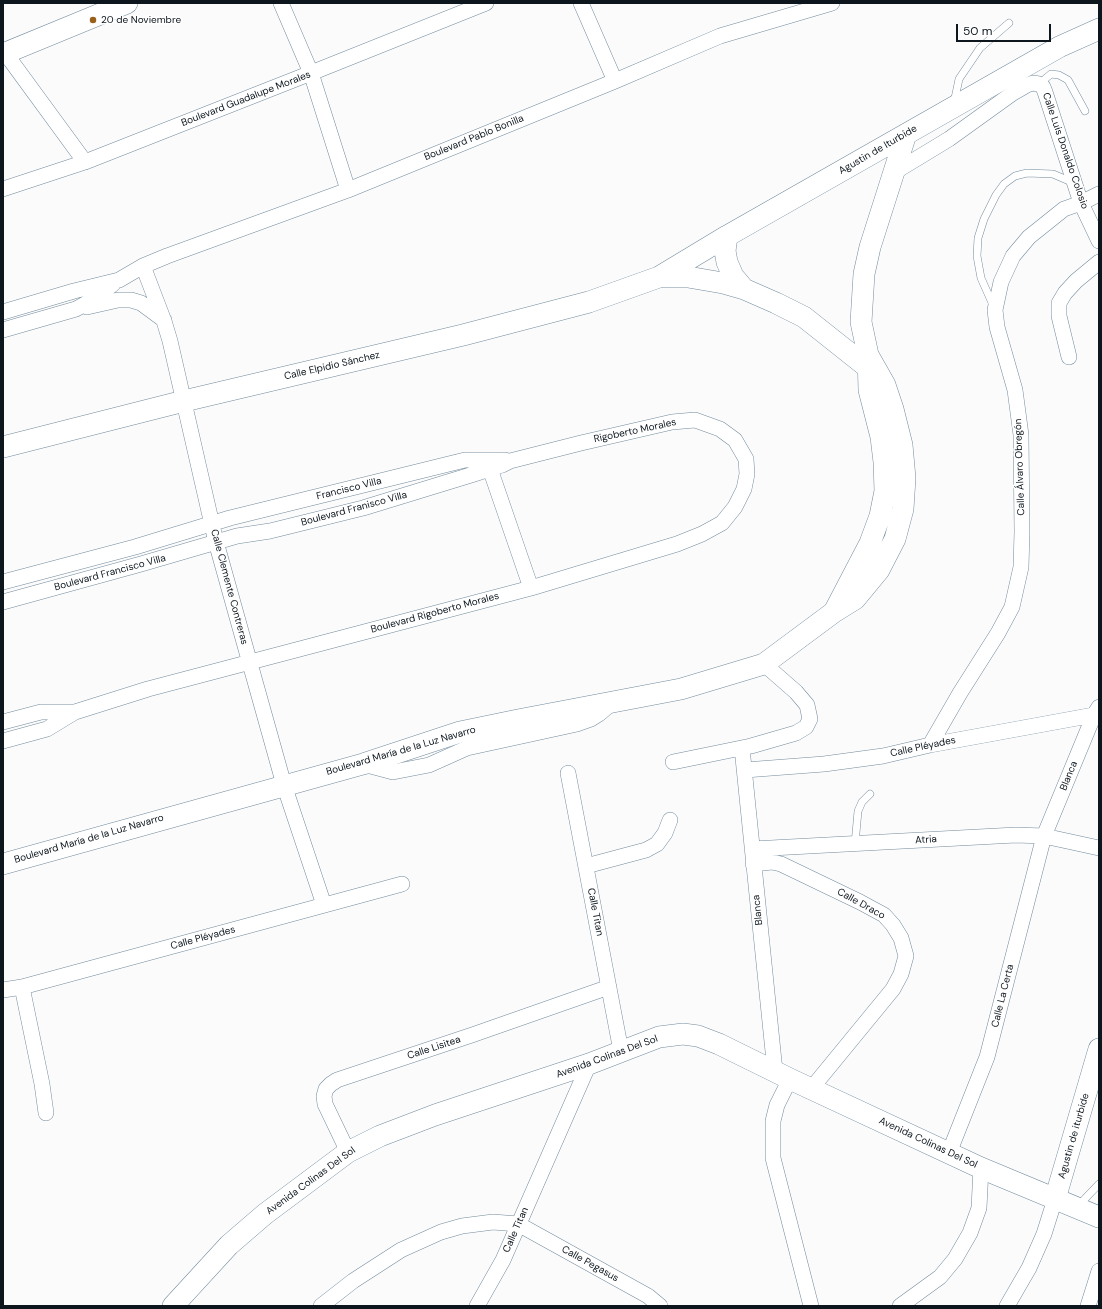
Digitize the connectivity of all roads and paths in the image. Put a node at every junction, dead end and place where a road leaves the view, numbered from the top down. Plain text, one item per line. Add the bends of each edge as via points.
1 (127, 3) edge
2 (281, 3) edge
3 (486, 3) edge
4 (582, 3) edge
5 (832, 3) edge
6 (1009, 23) dead end
7 (1099, 29) edge
8 (4, 53) edge
9 (311, 74) junction
10 (615, 81) junction
11 (1039, 84) junction
12 (953, 107) junction
13 (1085, 111) dead end
14 (906, 134) junction
15 (85, 162) junction
16 (893, 173) junction
17 (1076, 184) junction
18 (3, 189) edge
19 (348, 190) junction
20 (1099, 194) edge
21 (1081, 203) junction
22 (727, 236) junction
23 (1099, 241) edge
24 (1099, 262) edge
25 (143, 266) junction
26 (659, 277) junction
27 (119, 280) junction
28 (744, 289) junction
29 (76, 309) junction
30 (995, 310) junction
31 (3, 312) edge
32 (164, 321) junction
33 (3, 330) edge
34 (1069, 357) dead end
35 (870, 363) junction
36 (184, 401) junction
37 (3, 447) edge
38 (746, 459) joint
39 (488, 464) junction
40 (212, 524) junction
41 (216, 542) junction
42 (135, 547) junction
43 (142, 564) junction
44 (3, 582) edge
45 (531, 588) junction
46 (3, 602) edge
47 (250, 662) junction
48 (764, 664) junction
49 (75, 712) junction
50 (1097, 712) edge
51 (3, 722) edge
52 (3, 741) edge
53 (930, 745) junction
54 (742, 748) junction
55 (673, 762) dead end
56 (745, 770) junction
57 (568, 773) dead end
58 (284, 785) junction
59 (870, 794) dead end
60 (670, 820) dead end
61 (1044, 836) junction
62 (855, 844) junction
63 (1099, 848) edge
64 (752, 856) junction
65 (3, 864) edge
66 (586, 866) junction
67 (402, 884) dead end
68 (324, 905) junction
69 (22, 987) junction
70 (609, 987) junction
71 (3, 990) edge
72 (1099, 1049) edge
73 (621, 1051) junction
74 (589, 1064) junction
75 (783, 1075) junction
76 (811, 1089) junction
77 (46, 1113) dead end
78 (348, 1152) junction
79 (949, 1153) junction
80 (982, 1168) junction
81 (1099, 1184) edge
82 (1055, 1199) junction
83 (1077, 1207) junction
84 (1099, 1217) edge
85 (518, 1224) junction
86 (1099, 1271) edge
87 (173, 1306) edge
88 (321, 1306) edge
89 (477, 1306) edge
90 (660, 1306) edge
91 (811, 1306) edge
92 (900, 1306) edge
93 (1007, 1306) edge
94 (1088, 1306) edge

1 - 8 street
2 - 9 street
3 - 9 street, Boulevard Guadalupe Morales
4 - 10 street
5 - 10 street, Boulevard Pablo Bonilla via 720,36
6 - 12 lane via 980,48 963,73 959,79
7 - 12 street, Agustin de Iturbide via 1059,48
8 - 15 street
9 - 15 street, Boulevard Guadalupe Morales
9 - 19 street
10 - 19 street, Boulevard Pablo Bonilla
11 - 13 lane via 1051,74 1068,80
11 - 16 street via 1027,85 1013,93 949,139
11 - 17 street, Calle Luis Donaldo Colosio via 1045,92
12 - 14 street, Agustin de Iturbide
14 - 16 street, Boulevard María de la Luz Navarro
14 - 22 street, Agustin de Iturbide
15 - 18 street, Boulevard Guadalupe Morales
16 - 35 street, Boulevard María de la Luz Navarro via 864,274 862,322
17 - 21 street, Calle Luis Donaldo Colosio
17 - 30 lane via 1053,174 1027,173 1015,176 1004,184 996,195 978,238 977,256 981,278
19 - 25 street, Boulevard Pablo Bonilla
20 - 21 street, Calle Álvaro Obregón
21 - 23 street, Calle Luis Donaldo Colosio
21 - 30 street, Calle Álvaro Obregón via 1064,209 1029,237 1013,256 1001,282
22 - 26 street, Agustin de Iturbide
22 - 28 street via 724,250 727,262
24 - 34 street via 1072,285 1059,303 1059,316
25 - 27 street, Boulevard Pablo Bonilla
25 - 32 street, Calle Clemente Contreras
26 - 28 street via 688,277
26 - 36 street, Calle Elpidio Sánchez via 589,302 463,335
27 - 29 street, Boulevard Pablo Bonilla
27 - 31 street, Boulevard Pablo Bonilla
28 - 35 street via 804,317
29 - 32 street via 118,300 131,300 141,303
29 - 33 street, Boulevard Pablo Bonilla
30 - 53 street, Calle Álvaro Obregón via 997,327 1015,390 1021,435 1021,567 1012,607
32 - 36 street, Calle Clemente Contreras
35 - 48 street, Boulevard María de la Luz Navarro via 885,385 902,445 905,478 903,509 895,539 879,570 855,599
36 - 37 street, Calle Elpidio Sánchez
36 - 40 street, Calle Clemente Contreras
38 - 39 street, Rigoberto Morales via 736,440 720,429 695,420 672,422
38 - 45 street, Boulevard Rigoberto Morales via 744,489 736,507 722,523 678,544
39 - 40 street, Francisco Villa via 466,460
39 - 41 street, Boulevard Franisco Villa via 363,508
39 - 45 street
40 - 41 street, Calle Clemente Contreras
40 - 42 street, Boulevard Francisco Villa
41 - 43 street, Boulevard Francisco Villa
41 - 47 street, Calle Clemente Contreras
42 - 43 street
42 - 44 street, Boulevard Francisco Villa
43 - 46 street, Boulevard Francisco Villa
45 - 47 street, Boulevard Rigoberto Morales
47 - 49 street, Boulevard Rigoberto Morales via 148,689
47 - 58 street, Calle Clemente Contreras
48 - 54 street via 807,705 810,719 806,727 796,732
48 - 58 street, Boulevard María de la Luz Navarro via 681,689 460,732 363,764
49 - 51 street, Boulevard Rigoberto Morales via 41,712
49 - 52 street, Boulevard Rigoberto Morales via 47,729
50 - 53 street, Calle Pléyades
50 - 61 street, Blanca
53 - 56 street, Calle Pléyades via 883,756 824,764
54 - 55 street
54 - 56 street, Blanca
56 - 64 street, Blanca
57 - 66 street, Calle Titan
58 - 65 street, Boulevard María de la Luz Navarro
58 - 68 street, Calle Clemente Contreras
59 - 62 lane via 858,811
60 - 66 street via 657,844 646,850
61 - 62 street, Atria via 1016,835
61 - 63 street, Atria
61 - 79 street, Calle La Certa via 987,1057
62 - 64 street, Atria
64 - 75 street, Blanca
64 - 76 street, Calle Draco via 781,864 884,915 901,938 906,956 893,989
66 - 70 street, Calle Titan
67 - 68 street, Calle Pléyades
68 - 69 street, Calle Pléyades
69 - 71 street, Calle Pléyades
69 - 77 street
70 - 73 street, Calle Titan
70 - 78 street, Calle Lisitea via 472,1036 337,1080 326,1089 325,1104
72 - 82 street, Agustin de iturbide
73 - 74 street, Avenida Colinas Del Sol
73 - 75 street, Avenida Colinas Del Sol via 659,1037 682,1034 698,1036
74 - 78 street, Avenida Colinas Del Sol via 435,1115 380,1136
74 - 85 street, Calle Titan
75 - 76 street, Avenida Colinas Del Sol
75 - 91 street via 773,1121 773,1158
76 - 79 street, Avenida Colinas Del Sol
78 - 87 street, Avenida Colinas Del Sol via 265,1214 235,1240
79 - 80 street, Avenida Colinas Del Sol
80 - 82 street, Avenida Colinas Del Sol
80 - 92 street via 979,1208 970,1233 955,1259 940,1277
81 - 83 lane
82 - 83 street, Avenida Colinas Del Sol
82 - 93 street via 1044,1234 1029,1268
83 - 84 street, Avenida Colinas Del Sol
85 - 88 street via 493,1222 441,1232 401,1250 353,1281
85 - 89 street, Calle Titan via 503,1260
85 - 90 street, Calle Pegasus via 648,1296
86 - 94 street

